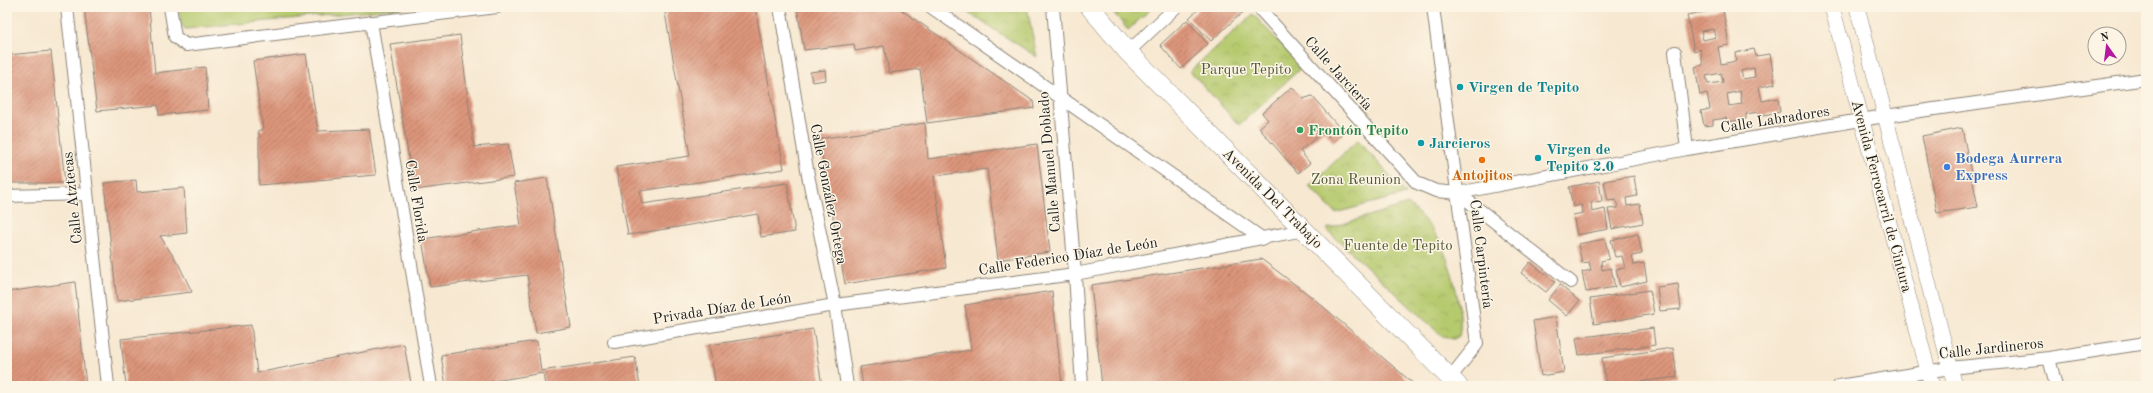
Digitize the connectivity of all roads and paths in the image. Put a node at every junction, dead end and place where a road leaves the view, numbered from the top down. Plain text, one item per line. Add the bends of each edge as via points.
1 (67, 7) edge
2 (170, 7) edge
3 (497, 7) edge
4 (780, 7) edge
5 (930, 7) edge
6 (1053, 7) edge
7 (1090, 7) edge
8 (1176, 7) edge
9 (1258, 7) edge
10 (1433, 7) edge
11 (1832, 7) edge
12 (1857, 7) edge
13 (371, 22) junction
14 (1128, 52) junction
15 (1675, 52) dead end
16 (2146, 79) edge
17 (1060, 95) junction
18 (1885, 116) junction
19 (1863, 120) junction
20 (1687, 149) junction
21 (1458, 193) junction
22 (87, 194) junction
23 (7, 196) edge
24 (1304, 230) junction
25 (1263, 239) junction
26 (1075, 274) junction
27 (1571, 282) dead end
28 (835, 305) junction
29 (614, 342) dead end
30 (2146, 343) edge
31 (2048, 358) junction
32 (1950, 368) junction
33 (1928, 371) junction
34 (1454, 382) edge
35 (1868, 384) edge
36 (108, 386) edge
37 (431, 386) edge
38 (847, 386) edge
39 (1082, 386) edge
40 (1839, 386) edge
41 (1932, 386) edge
42 (1955, 386) edge
43 (2056, 386) edge

1 - 22 street, Calle Atztecas
2 - 13 street via 175,37 186,46
3 - 13 street
4 - 28 street, Calle González Ortega via 808,176
5 - 17 street
6 - 17 street, Calle Manuel Doblado
7 - 14 main road, Avenida Del Trabajo
8 - 14 street
9 - 21 street, Calle Jarciería via 1417,183 1436,191
10 - 21 street, Calle Carpintería
11 - 19 street, Avenida Ferrocarril de Cintura
12 - 18 street, Avenida Ferrocarril de Cintura
13 - 37 street, Calle Florida
14 - 24 main road, Avenida Del Trabajo
15 - 20 street
16 - 18 street, Calle Labradores
17 - 25 street
17 - 26 street, Calle Manuel Doblado
18 - 19 street, Calle Labradores
18 - 32 street, Avenida Ferrocarril de Cintura
19 - 20 street, Calle Labradores
19 - 33 street, Avenida Ferrocarril de Cintura
20 - 21 street, Calle Labradores
21 - 27 street
21 - 34 street, Calle Carpintería via 1477,344
22 - 23 street
22 - 36 street, Calle Atztecas
24 - 25 street, Calle Federico Díaz de León
24 - 34 main road, Avenida Del Trabajo
25 - 26 street, Calle Federico Díaz de León
26 - 28 street, Calle Federico Díaz de León
26 - 39 street, Calle Manuel Doblado
28 - 29 street, Privada Díaz de León
28 - 38 street, Calle González Ortega
30 - 31 street, Calle Jardineros
31 - 32 street, Calle Jardineros
31 - 43 street
32 - 33 street, Calle Jardineros
32 - 42 street, Avenida Ferrocarril de Cintura
33 - 35 street, Calle Jardineros
33 - 41 street, Avenida Ferrocarril de Cintura
35 - 40 street, Calle Jardineros

